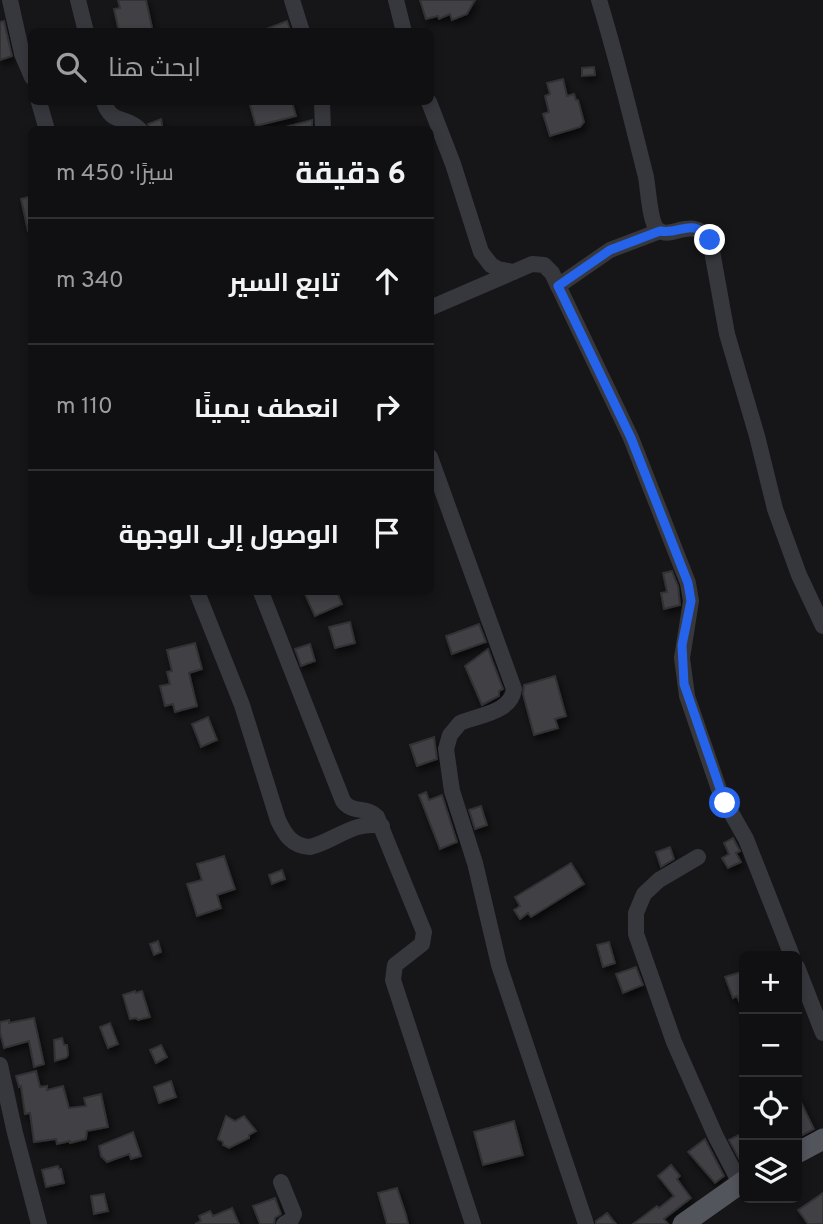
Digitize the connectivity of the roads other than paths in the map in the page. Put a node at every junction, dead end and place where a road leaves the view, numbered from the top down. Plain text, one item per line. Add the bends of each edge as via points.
1 (10, 0) edge
2 (78, 0) edge
3 (292, 0) edge
4 (396, 0) edge
5 (599, 0) edge
6 (85, 28) edge
7 (301, 28) edge
8 (403, 28) edge
9 (28, 67) edge
10 (40, 105) edge
11 (105, 105) edge
12 (322, 105) edge
13 (430, 105) edge
14 (46, 126) edge
15 (135, 126) edge
16 (323, 126) edge
17 (660, 231) junction
18 (513, 272) junction
19 (558, 286) junction
20 (434, 306) edge
21 (434, 468) edge
22 (198, 595) edge
23 (262, 595) edge
24 (823, 626) edge
25 (382, 826) junction
26 (698, 857) dead end
27 (790, 951) edge
28 (802, 980) edge
29 (823, 1033) edge
30 (1, 1065) edge
31 (823, 1139) edge
32 (802, 1150) edge
33 (739, 1176) edge
34 (281, 1182) dead end
35 (739, 1184) edge
36 (39, 1224) edge
37 (284, 1224) edge
38 (473, 1224) edge
39 (586, 1224) edge
40 (682, 1224) edge

1 - 9 street
2 - 6 street
3 - 7 street
4 - 8 street
5 - 17 street via 646,179 652,220
10 - 14 street
11 - 15 street via 113,117
12 - 16 street
13 - 18 street via 481,252 491,265
17 - 19 street via 610,250
17 - 24 street via 692,227 710,240 727,334 775,509
18 - 19 street via 532,264 544,265
18 - 20 street
19 - 27 street via 631,438 688,583 691,601 682,658 687,696 721,795 746,839
21 - 39 street via 513,690 506,706 460,723 450,735 446,749 451,784 499,965
22 - 25 street via 288,838 310,847 357,826
23 - 25 street via 343,801 352,809 372,812
25 - 38 street via 425,936 422,944 395,965 393,980
26 - 33 street via 644,894 636,913 636,934 674,1042
28 - 29 street
30 - 36 street
31 - 32 main road
34 - 37 street via 293,1214
35 - 40 main road

